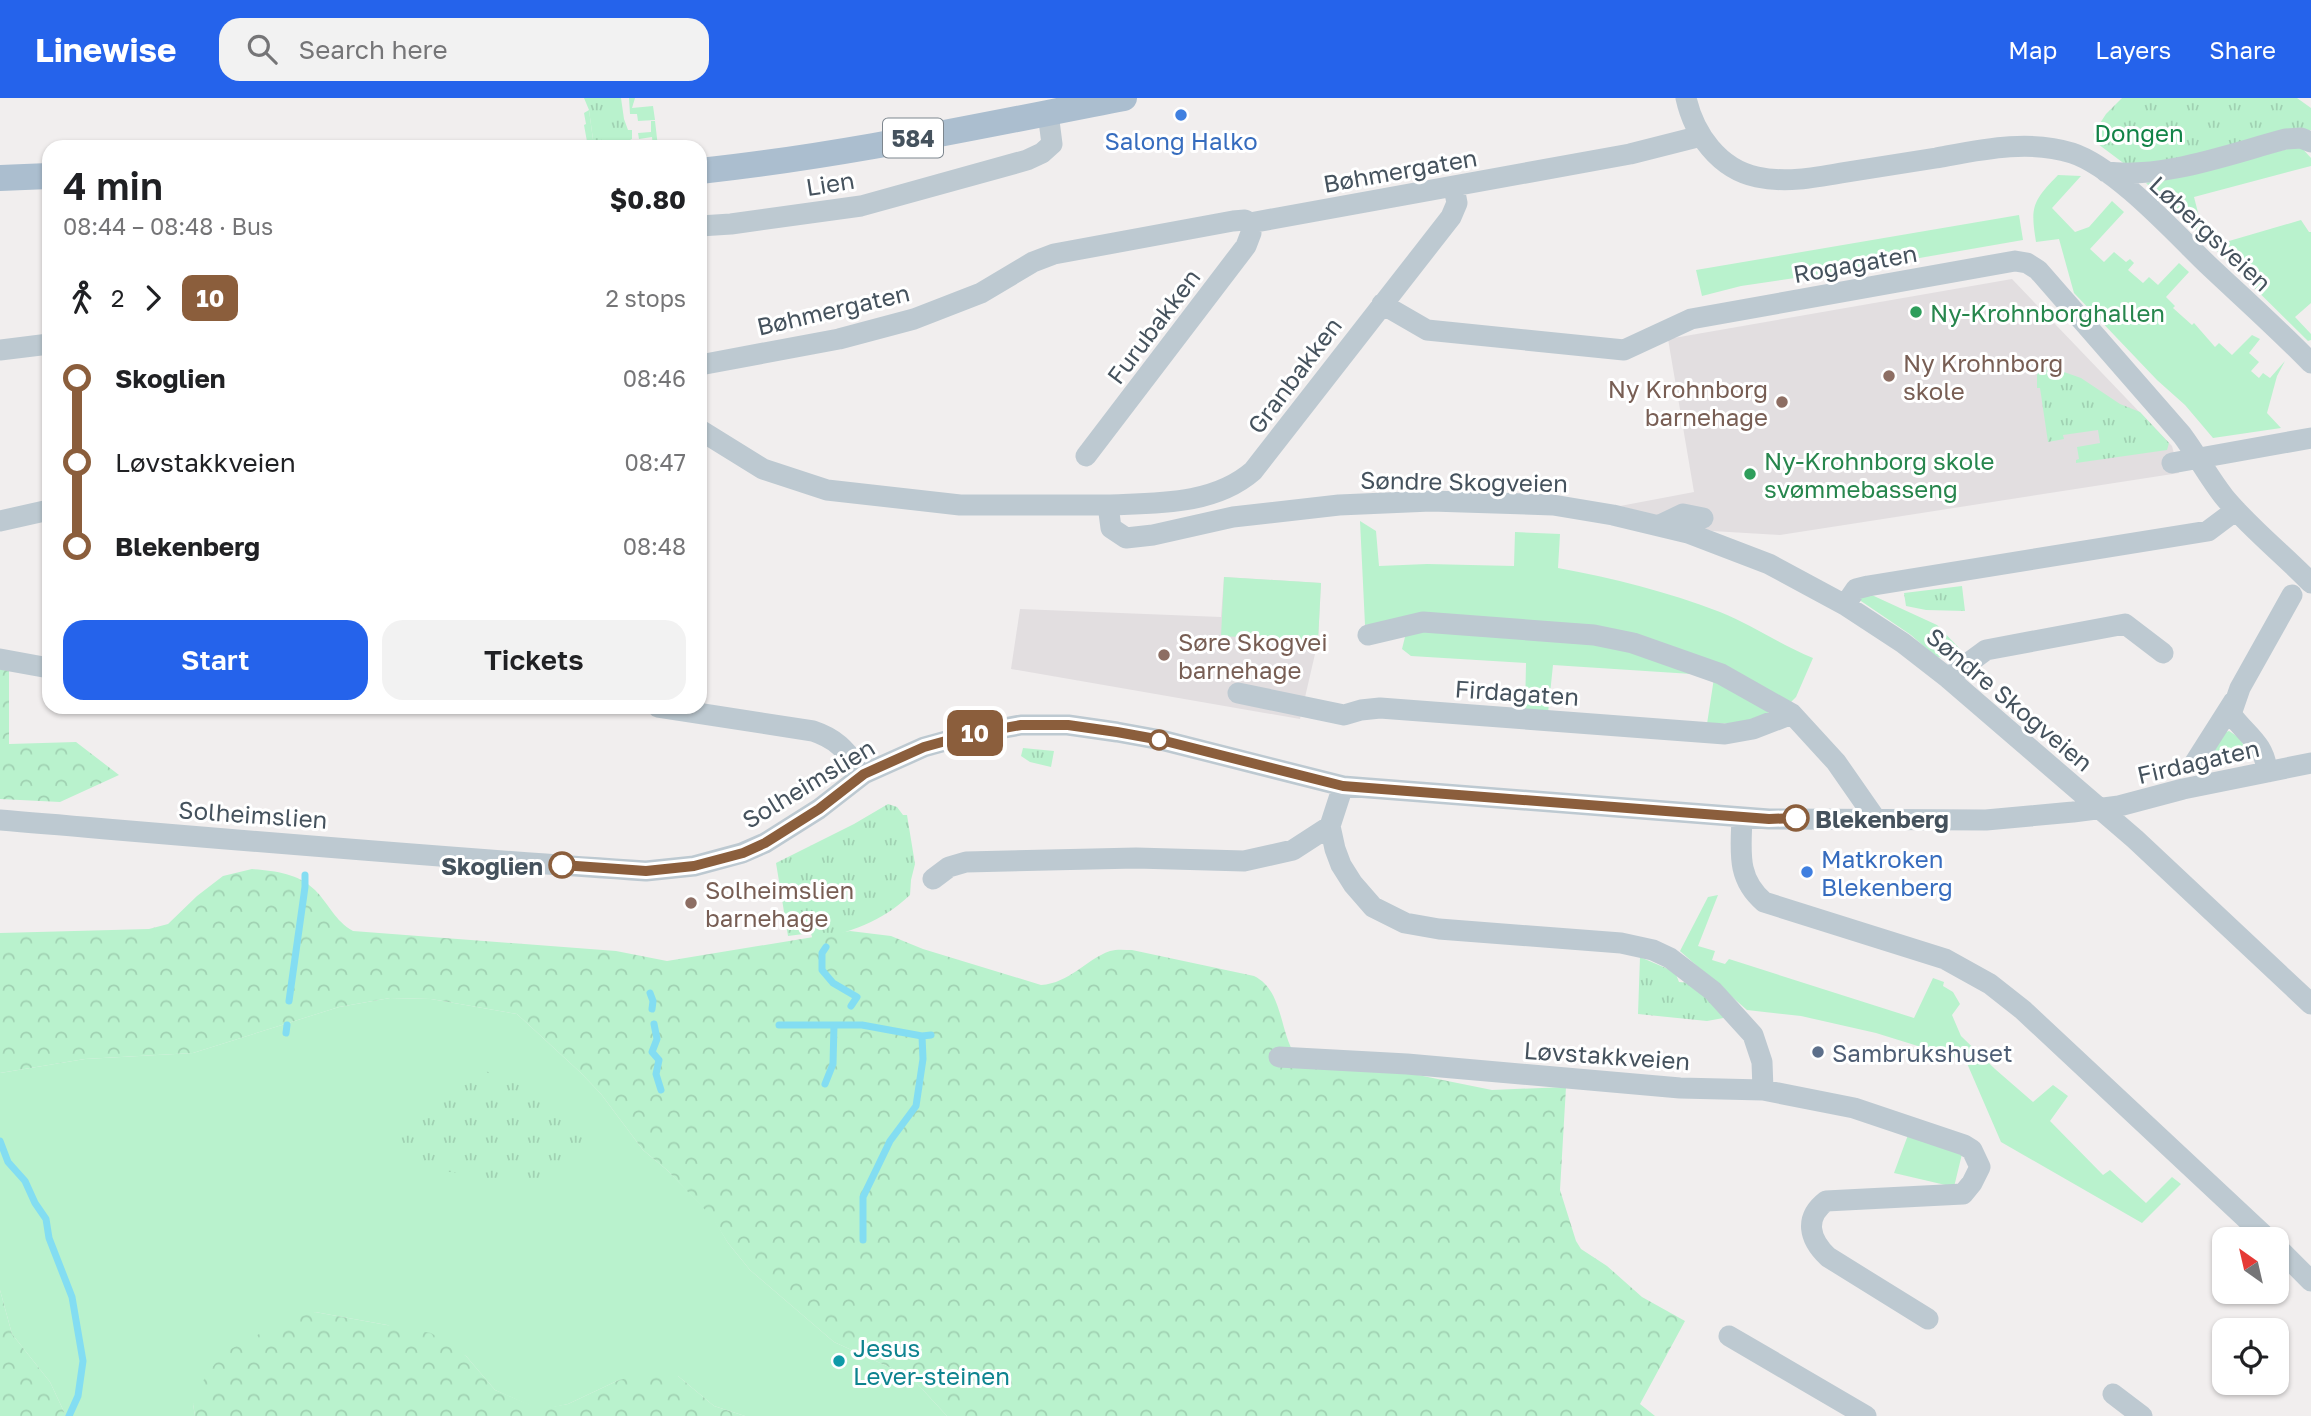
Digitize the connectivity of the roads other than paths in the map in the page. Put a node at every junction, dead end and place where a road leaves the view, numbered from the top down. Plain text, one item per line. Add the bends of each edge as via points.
1 (1124, 98) edge
2 (1686, 98) edge
3 (1048, 113) junction
4 (1701, 136) junction
5 (2311, 142) edge
6 (707, 170) edge
7 (2105, 172) junction
8 (42, 176) edge
9 (0, 178) edge
10 (1454, 187) junction
11 (1250, 223) junction
12 (707, 226) edge
13 (1382, 304) junction
14 (42, 345) edge
15 (0, 350) edge
16 (2311, 363) edge
17 (707, 364) edge
18 (707, 434) edge
19 (2311, 438) edge
20 (1086, 456) dead end
21 (2200, 459) junction
22 (2172, 463) dead end
23 (1108, 505) junction
24 (2236, 510) junction
25 (42, 512) edge
26 (1703, 518) dead end
27 (0, 521) edge
28 (1660, 525) junction
29 (2311, 583) edge
30 (2292, 595) dead end
31 (1845, 605) junction
32 (1368, 635) dead end
33 (2162, 653) dead end
34 (0, 659) edge
35 (42, 667) edge
36 (1948, 678) junction
37 (1238, 693) dead end
38 (2234, 701) junction
39 (703, 714) edge
40 (1792, 714) junction
41 (2194, 764) dead end
42 (2308, 770) edge
43 (2267, 772) junction
44 (864, 774) junction
45 (1343, 786) junction
46 (2097, 807) junction
47 (1742, 817) junction
48 (1875, 818) junction
49 (0, 820) edge
50 (1330, 826) junction
51 (933, 879) dead end
52 (2311, 1004) edge
53 (1279, 1057) dead end
54 (1763, 1090) junction
55 (2256, 1227) edge
56 (2289, 1259) edge
57 (2311, 1280) edge
58 (1928, 1319) dead end
59 (1729, 1336) dead end
60 (2112, 1394) dead end
61 (1866, 1416) edge
62 (2142, 1416) edge

1 - 3 main road, 584
2 - 4 street
3 - 6 main road, 584
3 - 12 street, Lien via 1052,144 1027,160 861,206
4 - 7 street via 1734,168 1773,179 1801,180 2019,146 2071,153
4 - 10 street, Bøhmergaten
5 - 7 street, Løbergsveien via 2286,139 2163,171
7 - 16 street, Løbergsveien
8 - 9 main road
10 - 11 street, Bøhmergaten
10 - 13 street, Granbakken via 1457,204 1451,217
11 - 17 street, Bøhmergaten via 1233,221 1054,254 981,293 914,319 839,339
11 - 20 street, Furubakken via 1246,246
13 - 21 street, Rogagaten via 1427,330 1624,350 1691,319 2015,261 2027,263 2038,270
13 - 23 street, Granbakken via 1239,484 1200,497
14 - 15 street
18 - 23 street via 764,469 827,490 960,505
19 - 21 street
21 - 22 street
21 - 24 street, Rogagaten
23 - 28 street, Søndre Skogveien via 1111,528 1126,538 1290,510 1431,501 1553,505
24 - 29 street, Rogagaten
24 - 31 street via 2208,531 1868,586 1856,589
25 - 27 street
26 - 28 street via 1683,514
28 - 31 street, Søndre Skogveien via 1769,564
30 - 38 street
31 - 36 street, Søndre Skogveien
32 - 40 street via 1423,622 1594,635 1633,643 1721,674
33 - 36 street via 2125,624 1986,650
34 - 35 street
36 - 46 street, Søndre Skogveien
37 - 40 street, Firdagaten via 1344,715 1380,708 1725,734 1754,729
38 - 41 street
38 - 43 street via 2231,714 2259,744
39 - 44 street via 830,736
40 - 48 street via 1836,762
42 - 43 street, Firdagaten
43 - 46 street, Firdagaten
44 - 45 street, Solheimslien via 924,747 971,734 1021,725 1068,725 1161,740
44 - 49 street, Solheimslien via 819,809 743,853 694,866 646,871
45 - 47 street
45 - 50 street
46 - 48 street via 1986,820
46 - 52 street, Søndre Skogveien
47 - 48 street
47 - 55 street via 1744,878 1764,902 1945,959 1990,984
50 - 51 street via 1293,850 1244,861 966,862
50 - 54 street via 1341,865 1353,884 1373,907 1405,923 1625,944 1670,958 1719,996 1753,1035 1762,1062
53 - 54 street, Løvstakkveien via 1680,1088
54 - 58 street, Løvstakkveien via 1854,1108 1972,1150 1980,1167 1963,1194 1826,1201 1812,1220 1815,1243 1828,1257
56 - 57 street
59 - 61 street
60 - 62 street

